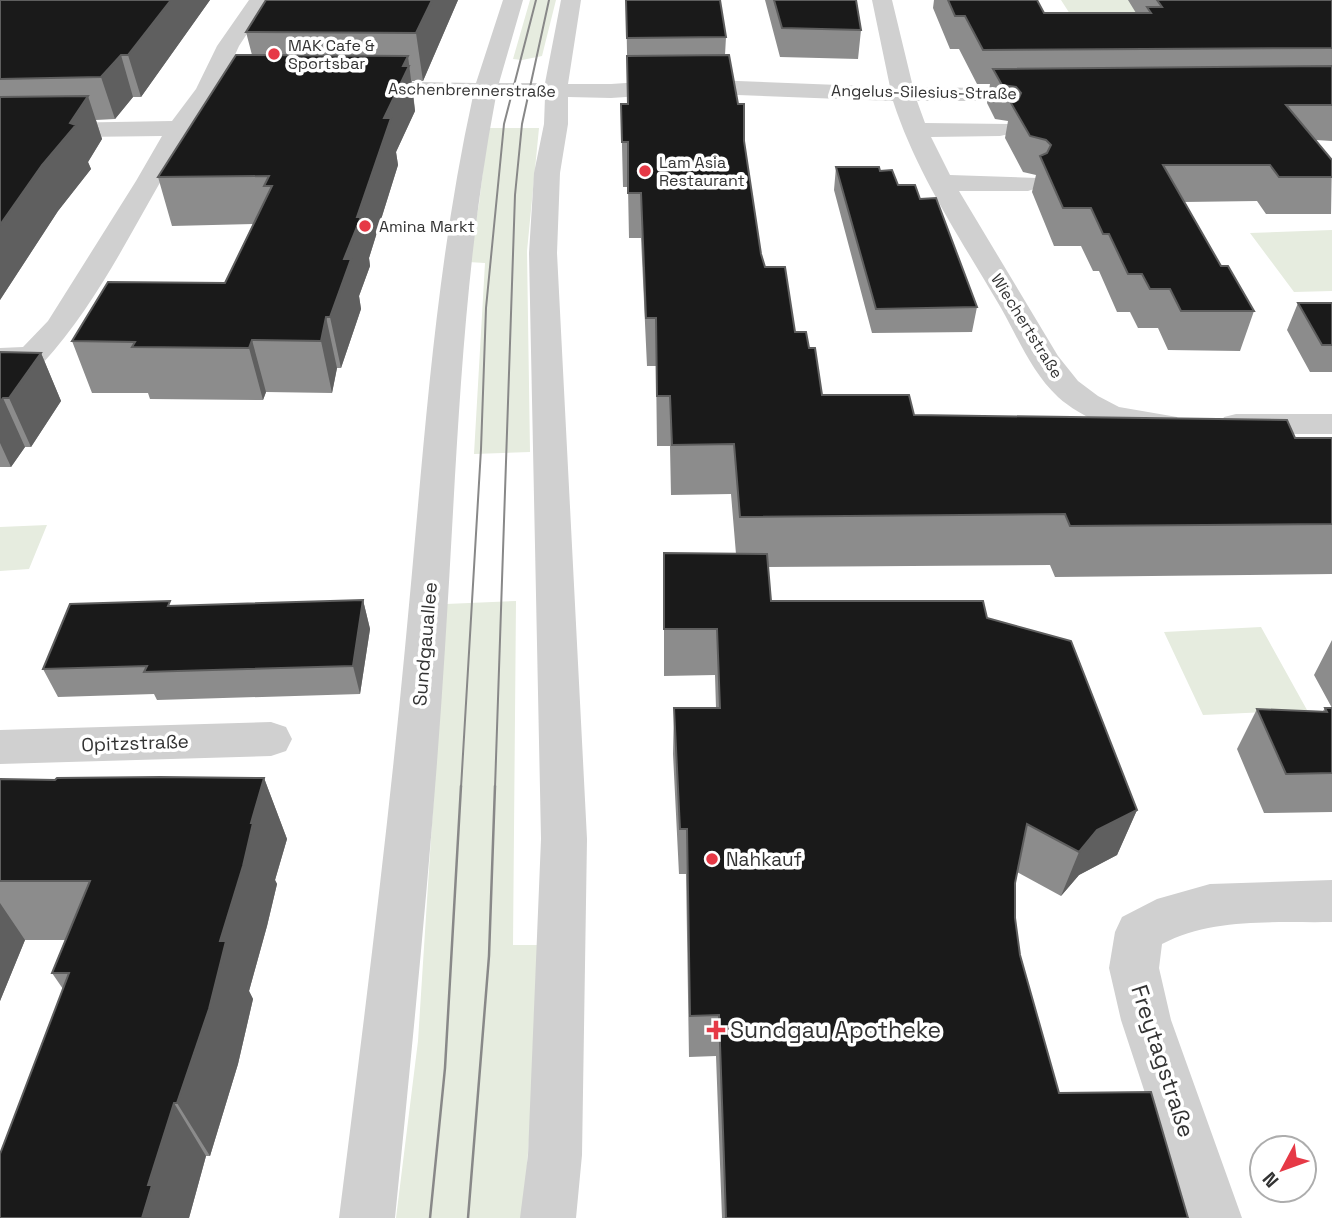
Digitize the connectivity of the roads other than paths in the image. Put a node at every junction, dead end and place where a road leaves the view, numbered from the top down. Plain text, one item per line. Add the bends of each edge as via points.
1 (259, 0) edge
2 (513, 0) edge
3 (571, 0) edge
4 (882, 0) edge
5 (488, 80) junction
6 (286, 81) edge
7 (341, 81) edge
8 (557, 81) junction
9 (211, 82) junction
10 (611, 82) joint
11 (903, 93) junction
12 (1059, 94) edge
13 (179, 128) junction
14 (0, 131) edge
15 (918, 133) junction
16 (1000, 133) dead end
17 (1024, 179) dead end
18 (940, 180) junction
19 (0, 357) edge
20 (1332, 424) edge
21 (271, 739) dead end
22 (0, 747) edge
23 (1332, 901) edge
24 (368, 1218) edge
25 (548, 1218) edge
26 (1214, 1218) edge

1 - 9 street via 228,46
2 - 5 street, Sundgauallee via 496,40
3 - 8 street
4 - 11 street, Wiechertstraße
5 - 7 street, Aschenbrennerstraße
5 - 8 street, Aschenbrennerstraße
5 - 24 street, Sundgauallee via 461,229 450,331 400,936
6 - 9 street
8 - 10 street, Aschenbrennerstraße
8 - 25 street via 543,253 564,839 555,1155
9 - 13 street
10 - 11 street, Angelus-Silesius-Straße
11 - 12 street, Angelus-Silesius-Straße
11 - 15 street, Wiechertstraße
13 - 14 street
13 - 19 street via 60,326 32,356
15 - 16 street
15 - 18 street, Wiechertstraße
17 - 18 street
18 - 20 street, Wiechertstraße via 1039,348 1076,396 1129,422
21 - 22 street, Opitzstraße
23 - 26 street, Freytagstraße via 1210,905 1174,914 1139,932 1134,968 1146,1020

